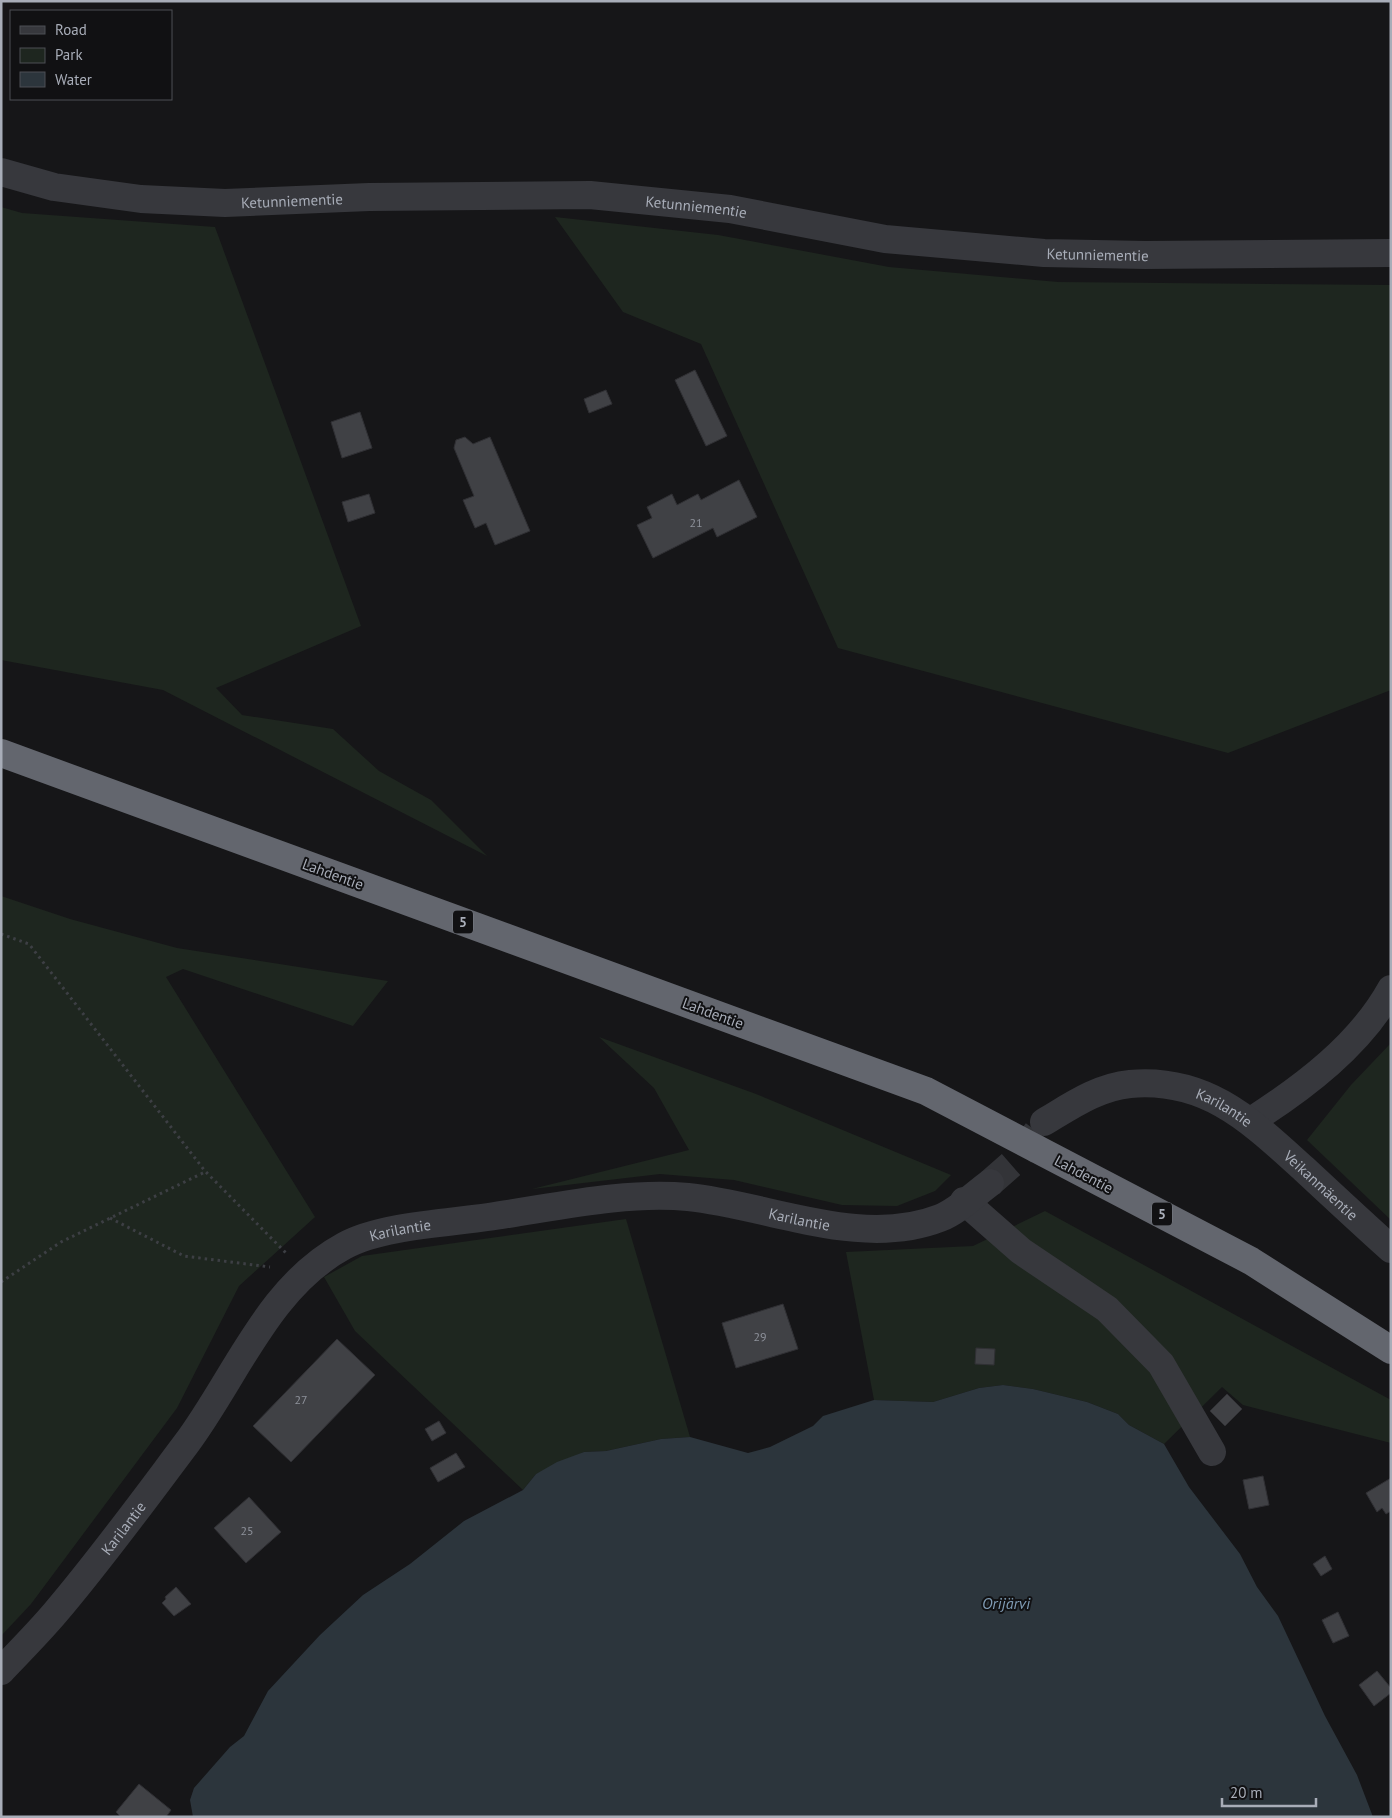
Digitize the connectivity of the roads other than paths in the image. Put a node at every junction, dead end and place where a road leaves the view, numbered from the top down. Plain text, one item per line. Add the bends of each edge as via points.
1 (1, 172) edge
2 (1391, 252) edge
3 (1, 752) edge
4 (1391, 989) edge
5 (1252, 1121) junction
6 (1044, 1122) tunnel mouth
7 (990, 1183) tunnel mouth
8 (964, 1201) junction
9 (1391, 1249) edge
10 (1391, 1350) edge
11 (1212, 1452) dead end
12 (1, 1671) edge

1 - 2 street, Ketunniementie via 54,187 141,199 225,203 369,197 590,195 730,209 885,239 1044,253
3 - 10 highway, Lahdentie / 5 via 926,1091 1251,1261
4 - 5 street, Karilantie via 1360,1033 1298,1091
5 - 6 street, Karilantie via 1212,1098 1172,1085 1129,1084 1089,1096
5 - 9 street, Veikanmäentie
7 - 8 street, Karilantie
8 - 11 street via 1021,1251 1107,1310 1161,1364
8 - 12 street, Karilantie via 943,1217 905,1228 873,1228 822,1223 689,1197 640,1196 420,1226 346,1245 305,1272 269,1316 188,1441 55,1613

